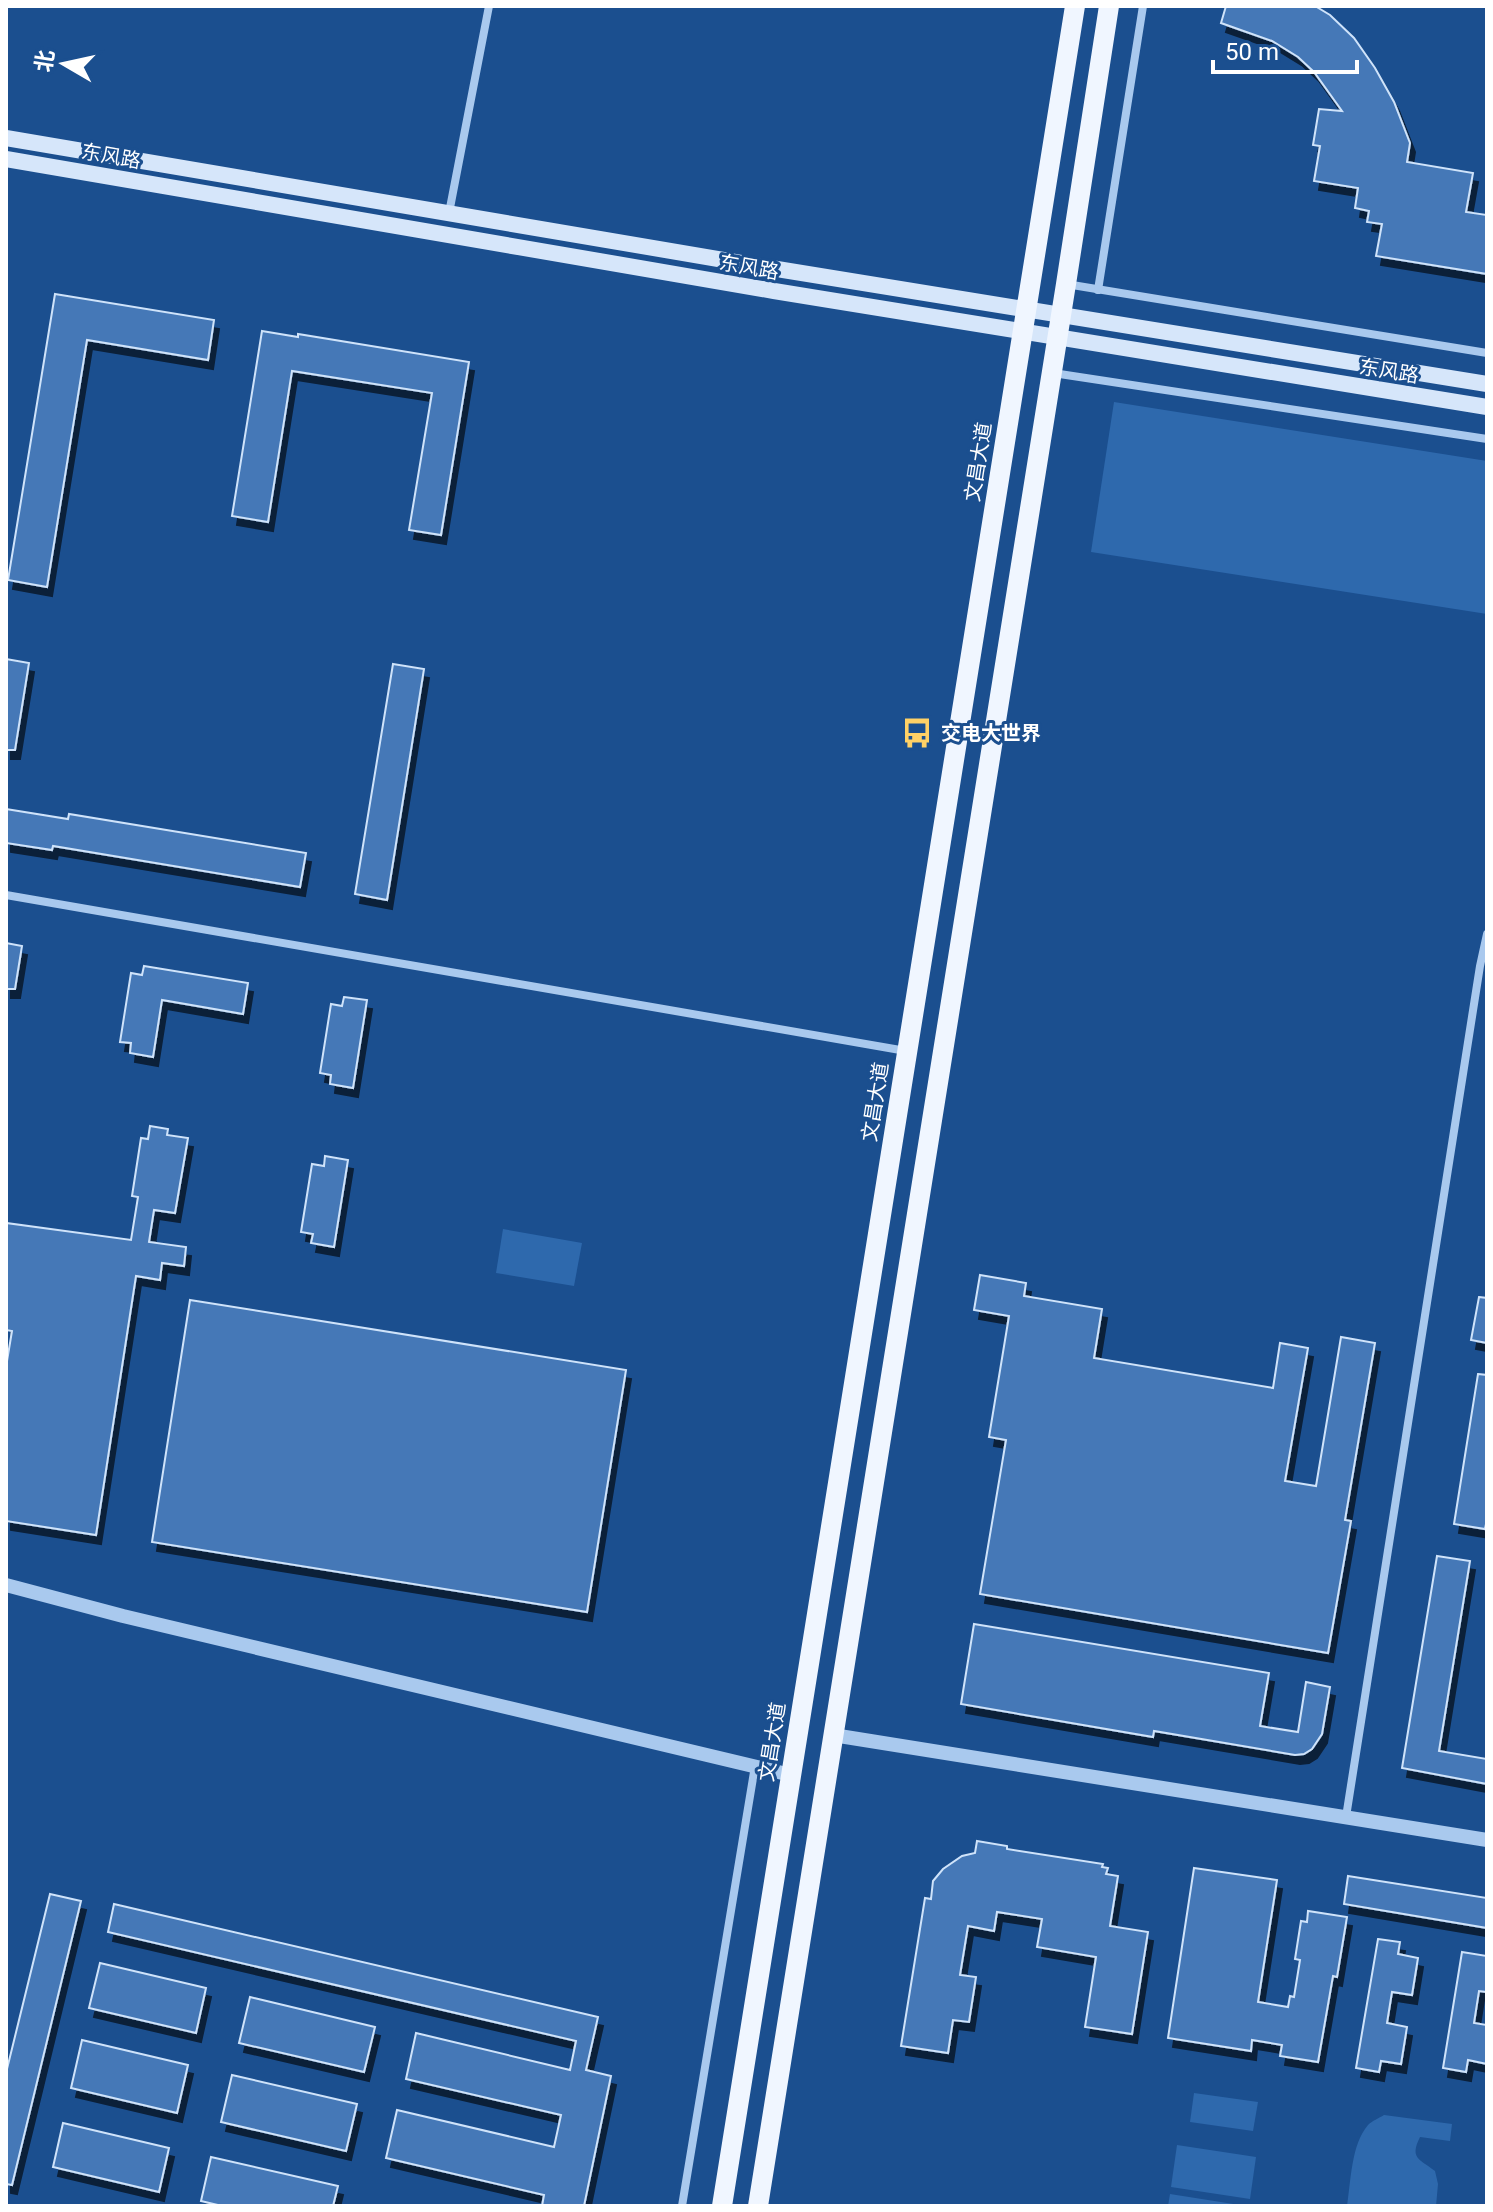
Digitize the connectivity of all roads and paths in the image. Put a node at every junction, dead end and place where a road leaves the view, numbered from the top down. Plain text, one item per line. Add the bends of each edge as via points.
1 (489, 6) edge
2 (1075, 6) edge
3 (1109, 6) edge
4 (1143, 6) edge
5 (6, 138) edge
6 (6, 159) edge
7 (449, 214) junction
8 (1066, 284) junction
9 (1098, 290) junction
10 (1027, 310) junction
11 (1061, 315) junction
12 (1023, 332) junction
13 (1057, 337) junction
14 (1487, 353) edge
15 (1052, 372) junction
16 (1487, 384) edge
17 (1487, 407) edge
18 (1487, 439) edge
19 (6, 895) edge
20 (1487, 935) edge
21 (907, 1051) junction
22 (6, 1585) edge
23 (833, 1735) junction
24 (755, 1766) junction
25 (791, 1775) junction
26 (1346, 1817) junction
27 (1487, 1840) edge
28 (682, 2206) edge
29 (722, 2206) edge
30 (758, 2206) edge

1 - 7 street
2 - 10 main road, 文昌大道
3 - 8 main road
4 - 9 street
5 - 7 main road, 东风路
6 - 12 main road, 东风路
7 - 10 main road, 东风路
8 - 9 street
8 - 11 main road
9 - 14 street
10 - 11 main road, 东风路
10 - 12 main road, 文昌大道
11 - 13 main road
11 - 16 main road, 东风路
12 - 13 main road, 东风路
12 - 21 main road, 文昌大道
13 - 15 main road
13 - 17 main road, 东风路
15 - 18 street
15 - 23 main road
19 - 21 street
20 - 26 street
21 - 25 main road, 文昌大道
22 - 24 street
23 - 26 street
23 - 30 main road
24 - 25 street
24 - 28 street
25 - 29 main road, 文昌大道
26 - 27 street

